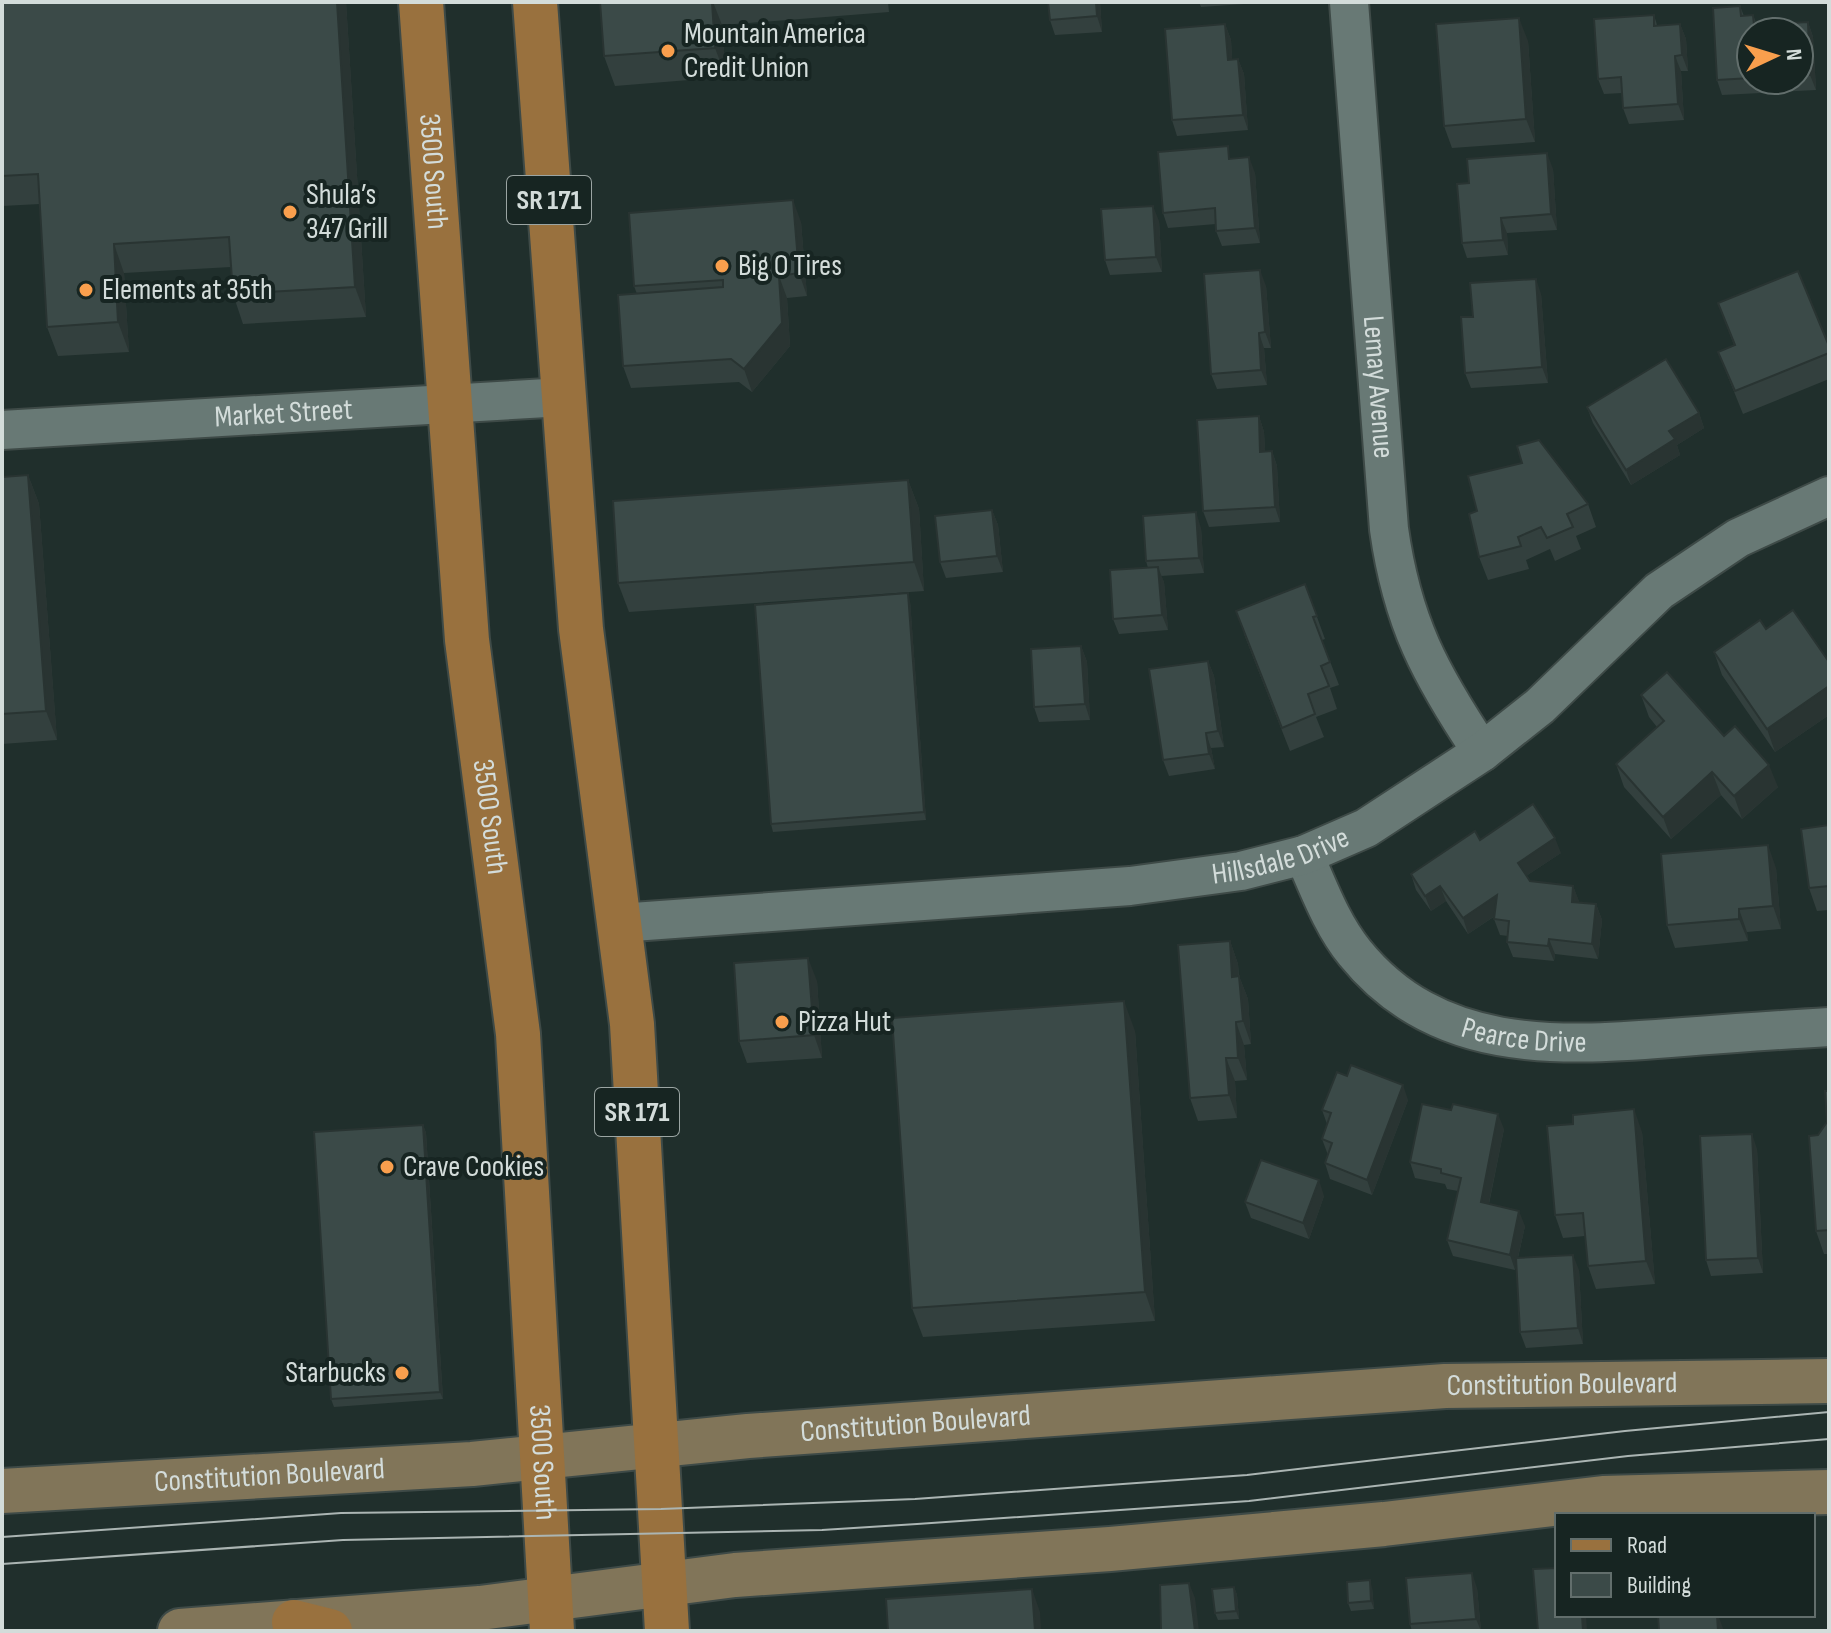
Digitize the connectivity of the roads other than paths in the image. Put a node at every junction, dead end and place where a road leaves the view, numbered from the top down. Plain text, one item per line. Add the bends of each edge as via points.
1 (421, 2) edge
2 (535, 2) edge
3 (1349, 2) edge
4 (564, 397) junction
5 (450, 404) junction
6 (2, 430) edge
7 (1829, 496) edge
8 (1482, 752) junction
9 (1304, 855) junction
10 (619, 923) junction
11 (1829, 1027) edge
12 (1829, 1381) edge
13 (657, 1444) junction
14 (543, 1456) junction
15 (2, 1491) edge
16 (1829, 1492) edge
17 (664, 1585) junction
18 (552, 1616) edge
19 (312, 1627) edge
20 (180, 1631) edge
21 (667, 1631) edge

1 - 5 main road, 3500 South
2 - 4 main road, SR 171
3 - 8 street, Lemay Avenue via 1395,573 1424,657
4 - 5 street, Market Street
4 - 10 main road, SR 171 via 581,629
5 - 6 street, Market Street
5 - 14 main road, 3500 South via 467,640 518,1034
7 - 8 street, Hillsdale Drive via 1738,538 1659,591 1540,706
8 - 9 street, Hillsdale Drive via 1366,828
9 - 10 street, Hillsdale Drive via 1241,871 1130,886
9 - 11 street, Pearce Drive via 1338,929 1374,975 1426,1011 1464,1027 1502,1038 1582,1045
10 - 13 main road, SR 171 via 632,1024
12 - 13 main road, Constitution Boulevard via 1475,1385
13 - 14 main road, Constitution Boulevard
13 - 17 main road, SR 171
14 - 15 main road, Constitution Boulevard
14 - 18 main road, 3500 South
16 - 17 main road via 1603,1498 1242,1537 735,1575
17 - 18 main road
17 - 21 main road, SR 171
18 - 19 main road
19 - 20 main road

